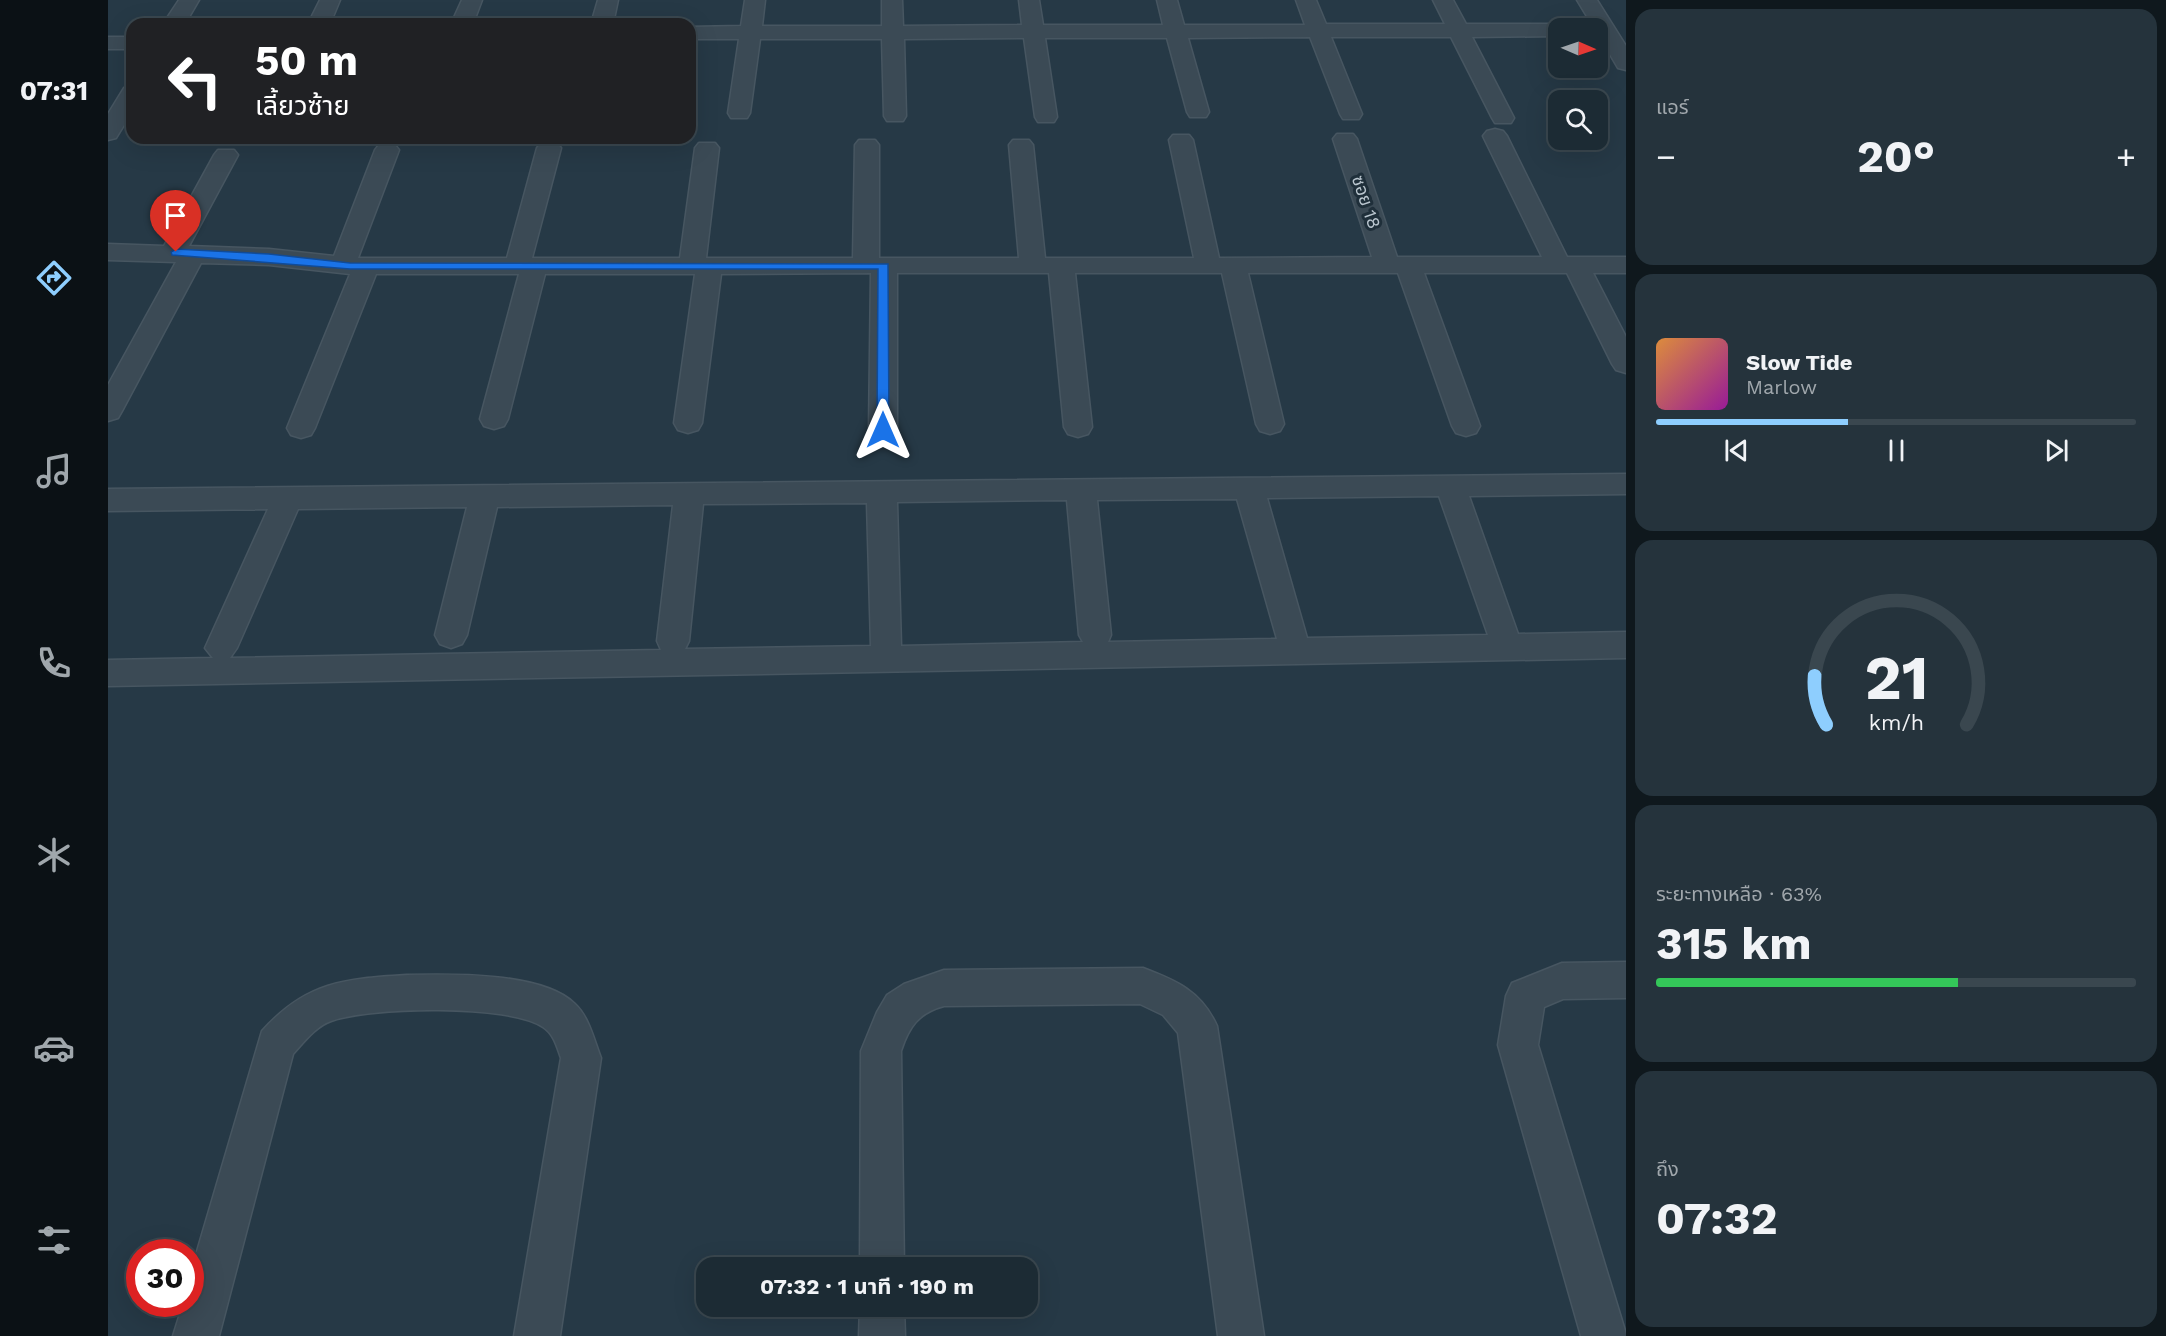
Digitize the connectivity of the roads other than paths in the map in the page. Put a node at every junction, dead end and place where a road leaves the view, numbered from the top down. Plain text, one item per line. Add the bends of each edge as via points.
1 (189, 0) edge
2 (330, 0) edge
3 (472, 0) edge
4 (608, 0) edge
5 (755, 0) edge
6 (892, 0) edge
7 (1029, 0) edge
8 (1167, 0) edge
9 (1306, 0) edge
10 (1443, 0) edge
11 (1587, 0) edge
12 (178, 18) edge
13 (322, 18) edge
14 (464, 18) edge
15 (604, 18) edge
16 (1459, 30) junction
17 (1548, 30) edge
18 (1610, 30) edge
19 (1176, 31) junction
20 (1318, 31) junction
21 (750, 32) junction
22 (893, 32) junction
23 (1033, 32) junction
24 (696, 33) edge
25 (108, 43) edge
26 (126, 43) edge
27 (1626, 63) edge
28 (126, 103) edge
29 (1198, 112) dead end
30 (739, 113) dead end
31 (1352, 114) dead end
32 (895, 116) dead end
33 (1046, 117) dead end
34 (108, 134) edge
35 (1345, 139) dead end
36 (1181, 140) dead end
37 (867, 145) dead end
38 (1020, 145) dead end
39 (549, 148) dead end
40 (707, 148) dead end
41 (387, 150) dead end
42 (226, 154) dead end
43 (108, 252) edge
44 (183, 253) junction
45 (354, 265) junction
46 (1220, 265) junction
47 (1397, 265) junction
48 (1567, 265) junction
49 (1626, 265) edge
50 (700, 266) junction
51 (875, 266) junction
52 (1033, 266) junction
53 (1061, 266) junction
54 (526, 267) junction
55 (1626, 364) edge
56 (108, 411) edge
57 (494, 419) dead end
58 (688, 423) dead end
59 (1270, 424) dead end
60 (1466, 426) dead end
61 (1078, 427) dead end
62 (301, 428) dead end
63 (883, 430) dead end
64 (1626, 484) edge
65 (1450, 485) junction
66 (1249, 487) junction
67 (1081, 489) junction
68 (882, 491) junction
69 (689, 493) junction
70 (485, 495) junction
71 (288, 498) junction
72 (108, 500) edge
73 (1503, 632) dead end
74 (451, 635) dead end
75 (1095, 635) dead end
76 (1292, 636) dead end
77 (673, 641) dead end
78 (886, 643) dead end
79 (1626, 645) edge
80 (221, 648) dead end
81 (108, 673) edge
82 (1626, 980) edge
83 (882, 1257) edge
84 (882, 1317) edge
85 (196, 1336) edge
86 (537, 1336) edge
87 (882, 1336) edge
88 (1241, 1336) edge
89 (1604, 1336) edge

1 - 12 street
2 - 13 street
3 - 14 street
4 - 15 street
5 - 21 street
6 - 22 street
7 - 23 street
8 - 19 street
9 - 20 street
10 - 16 street
11 - 18 street
16 - 17 street
16 - 20 street
16 - 48 street via 1499,127
18 - 27 street
19 - 20 street
19 - 23 street
19 - 29 street
20 - 31 street
21 - 22 street
21 - 24 street
21 - 30 street
22 - 23 street
22 - 32 street
23 - 33 street
25 - 26 street
28 - 34 street
35 - 47 street, ซอย 18
36 - 46 street
37 - 51 street
38 - 52 street
39 - 54 street
40 - 50 street
41 - 45 street
42 - 44 street
43 - 44 street
44 - 45 street
44 - 56 street
45 - 54 street
45 - 62 street
46 - 47 street
46 - 53 street
46 - 59 street
47 - 48 street
47 - 60 street, ซอย 18
48 - 49 street
48 - 55 street
50 - 51 street
50 - 54 street
50 - 58 street
51 - 52 street
51 - 63 street
52 - 53 street
53 - 61 street
54 - 57 street
64 - 65 street
65 - 66 street
65 - 73 street
66 - 67 street
66 - 76 street
67 - 68 street
67 - 75 street
68 - 69 street
68 - 78 street
69 - 70 street
69 - 77 street
70 - 71 street
70 - 74 street
71 - 72 street
71 - 80 street
79 - 81 street
82 - 89 street via 1562,981 1526,996 1518,1045
83 - 88 street via 881,1051 890,1024 903,1003 944,988 1143,986 1177,1002 1197,1026
84 - 87 street
85 - 86 street via 276,1044 298,1018 326,1004 381,994 481,993 534,1002 558,1013 571,1030 581,1058

